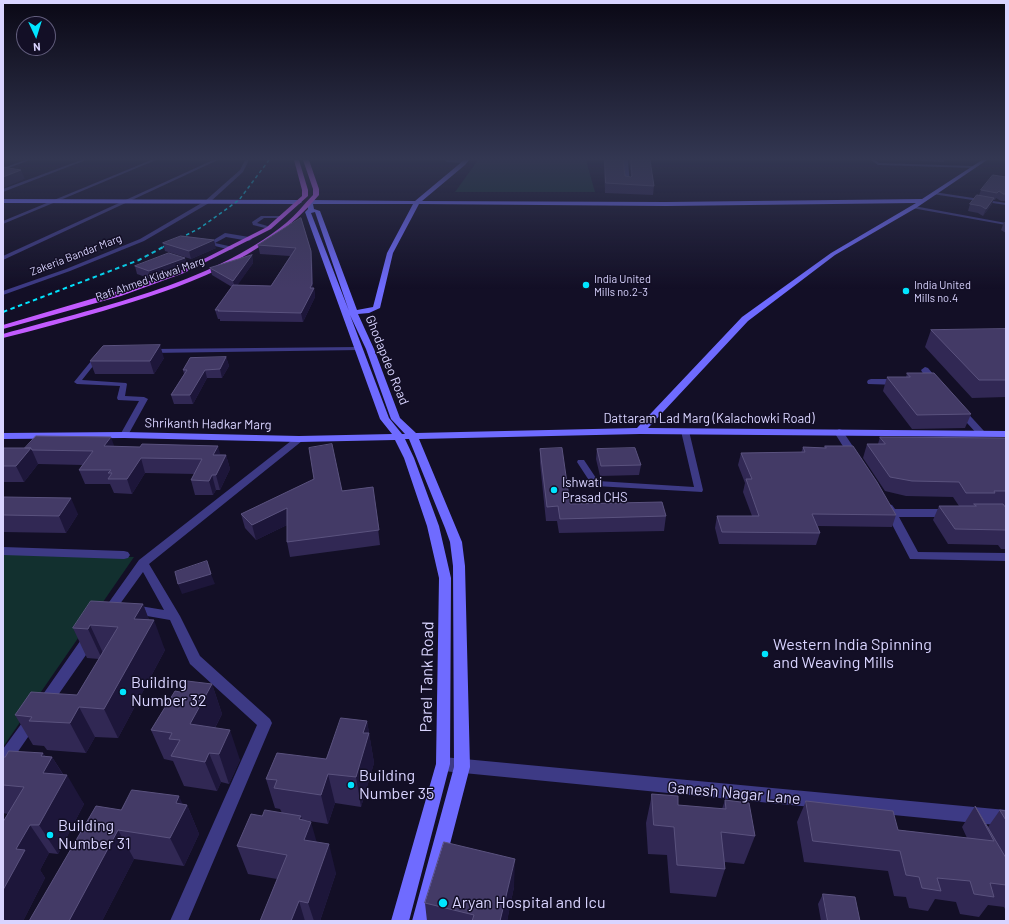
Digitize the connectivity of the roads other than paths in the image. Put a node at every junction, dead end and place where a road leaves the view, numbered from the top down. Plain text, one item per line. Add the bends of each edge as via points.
1 (52, 203) edge
2 (122, 203) edge
3 (205, 203) edge
4 (298, 203) edge
5 (302, 203) edge
6 (312, 203) edge
7 (387, 203) edge
8 (416, 203) edge
9 (556, 203) edge
10 (741, 203) edge
11 (920, 203) edge
12 (311, 206) junction
13 (914, 207) junction
14 (281, 217) junction
15 (3, 223) edge
16 (1006, 224) edge
17 (269, 228) junction
18 (249, 239) junction
19 (231, 248) junction
20 (3, 258) edge
21 (3, 293) edge
22 (350, 313) junction
23 (3, 327) edge
24 (3, 336) edge
25 (358, 349) junction
26 (102, 351) edge
27 (142, 351) edge
28 (925, 370) dead end
29 (871, 382) dead end
30 (907, 382) edge
31 (921, 382) edge
32 (956, 405) edge
33 (640, 430) junction
34 (685, 431) junction
35 (839, 432) junction
36 (981, 434) junction
37 (1006, 434) edge
38 (124, 435) junction
39 (398, 435) junction
40 (412, 435) junction
41 (3, 436) edge
42 (298, 439) junction
43 (581, 462) dead end
44 (862, 468) edge
45 (883, 500) edge
46 (892, 513) junction
47 (960, 513) edge
48 (3, 551) edge
49 (124, 555) dead end
50 (1006, 557) edge
51 (143, 563) junction
52 (112, 608) junction
53 (174, 616) junction
54 (3, 761) edge
55 (443, 764) junction
56 (462, 767) junction
57 (1006, 818) edge
58 (179, 921) edge
59 (400, 921) edge
60 (421, 921) edge

1 - 15 lane
2 - 20 lane
3 - 21 lane, Zakeria Bandar Marg via 142,240
4 - 14 main road, Rafi Ahmed Kidwai Marg
5 - 12 street
6 - 12 main road
7 - 12 street
8 - 22 street, Ghodapdeo Road via 390,253 376,308
9 - 10 street
11 - 13 street
12 - 22 street, Ghodapdeo Road via 308,212
12 - 24 main road, Rafi Ahmed Kidwai Marg via 278,233 197,277 135,298
13 - 16 lane
13 - 33 street via 833,254 745,319
14 - 17 main road, Rafi Ahmed Kidwai Marg
14 - 17 lane via 263,217 254,223
17 - 18 main road, Rafi Ahmed Kidwai Marg
18 - 19 main road, Rafi Ahmed Kidwai Marg
18 - 19 lane via 225,235 210,244
19 - 23 main road, Rafi Ahmed Kidwai Marg via 182,272 118,294
22 - 25 street, Ghodapdeo Road
22 - 40 street, Ghodapdeo Road via 370,349 396,419
25 - 27 lane
25 - 39 street, Ghodapdeo Road via 385,419
26 - 38 lane via 77,382 124,384 120,398 144,399
28 - 31 street via 938,385
29 - 30 street
32 - 36 street
33 - 34 street, Dattaram Lad Marg (Kalachowki Road)
33 - 40 street, Dattaram Lad Marg (Kalachowki Road)
34 - 35 street, Dattaram Lad Marg (Kalachowki Road)
34 - 43 lane via 699,490 594,483
35 - 36 street, Dattaram Lad Marg (Kalachowki Road)
35 - 44 street
36 - 37 street, Dattaram Lad Marg (Kalachowki Road)
38 - 41 street, Shrikanth Hadkar Marg
38 - 42 street, Shrikanth Hadkar Marg
39 - 40 street, Shrikanth Hadkar Marg
39 - 42 street, Shrikanth Hadkar Marg
39 - 55 street, Parel Tank Road via 409,458 433,526 445,578
40 - 56 street via 456,542 459,566
42 - 51 street
45 - 46 street
46 - 47 street
46 - 50 street via 914,556
48 - 49 street
51 - 52 street
51 - 53 street
52 - 53 street
52 - 54 street
53 - 58 street via 195,660 265,723
55 - 56 street, Ganesh Nagar Lane
55 - 59 street, Parel Tank Road
56 - 57 street, Ganesh Nagar Lane via 969,821
56 - 60 street

